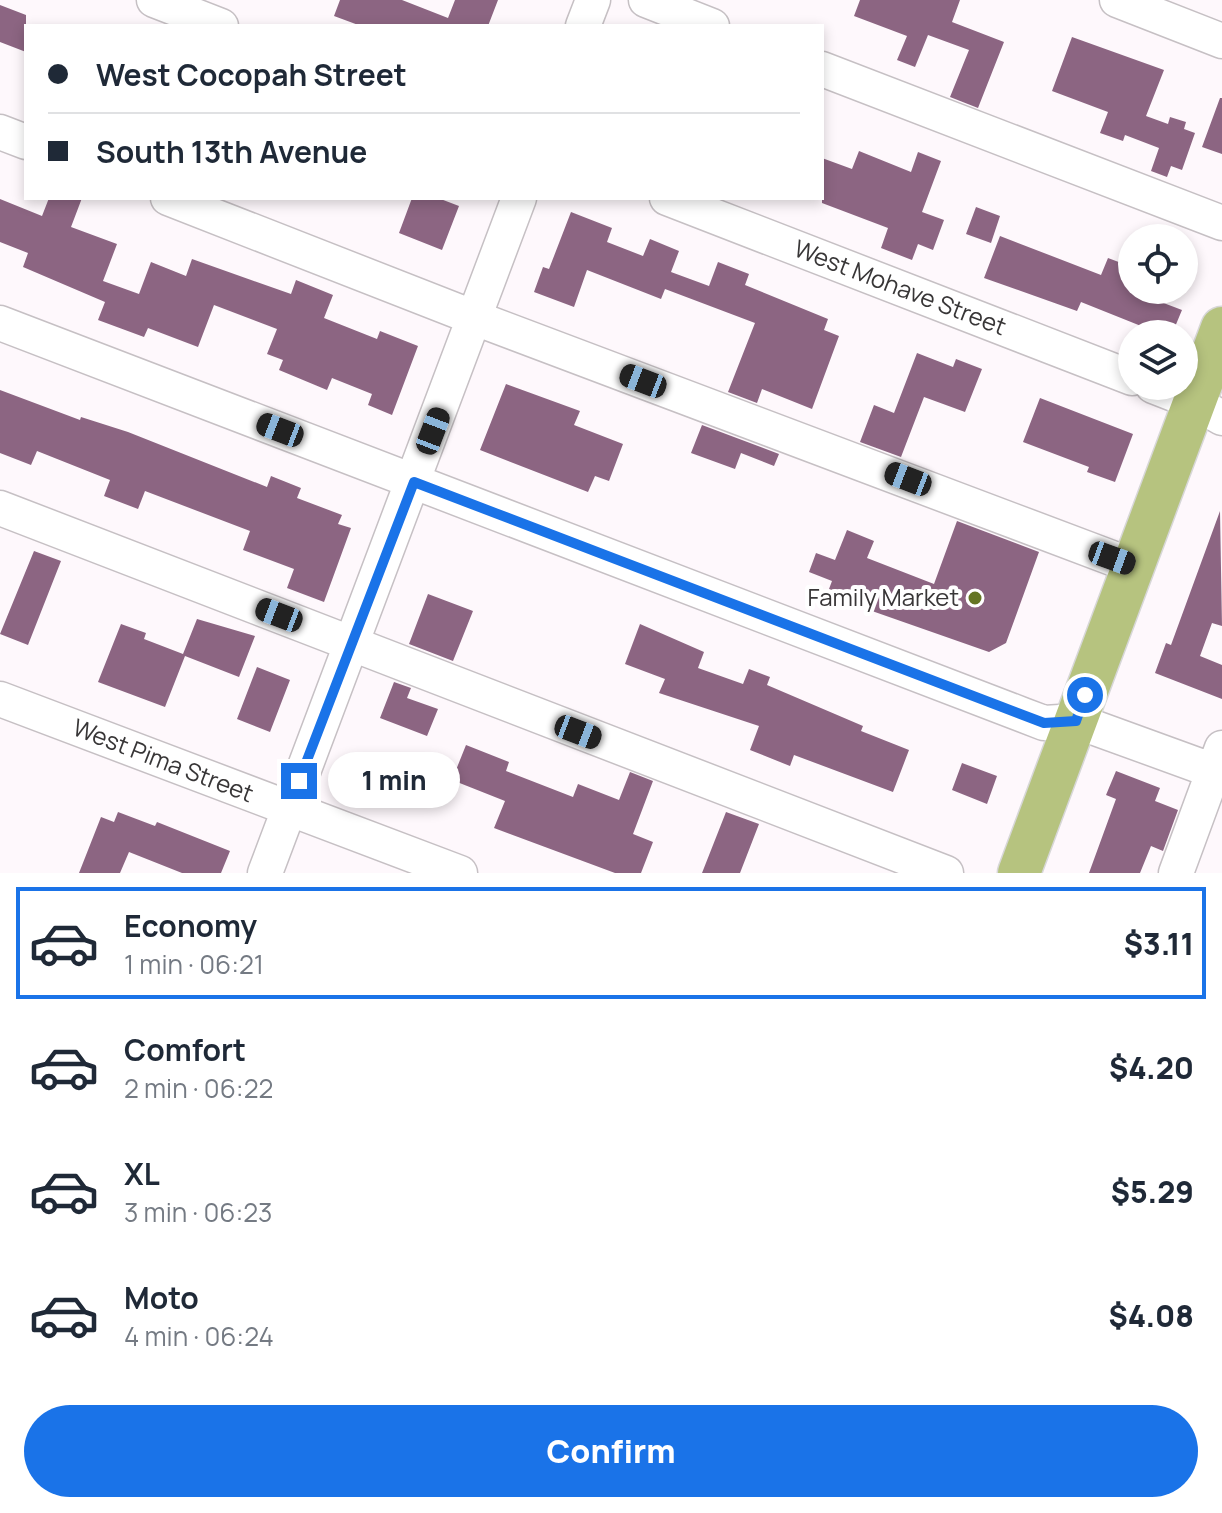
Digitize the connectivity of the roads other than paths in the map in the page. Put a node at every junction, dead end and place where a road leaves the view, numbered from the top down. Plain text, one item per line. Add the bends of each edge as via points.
1 (154, 0) edge
2 (593, 0) edge
3 (646, 0) edge
4 (1117, 0) edge
5 (216, 24) edge
6 (584, 24) edge
7 (707, 24) edge
8 (1222, 41) edge
9 (824, 70) edge
10 (0, 132) edge
11 (24, 141) edge
12 (173, 200) edge
13 (518, 200) edge
14 (672, 200) edge
15 (1222, 223) edge
16 (475, 318) junction
17 (0, 323) edge
18 (1222, 328) edge
19 (1118, 373) edge
20 (1185, 400) edge
21 (1208, 410) edge
22 (414, 482) junction
23 (0, 508) edge
24 (1133, 566) junction
25 (350, 642) junction
26 (0, 699) edge
27 (1076, 721) junction
28 (1219, 765) edge
29 (289, 809) junction
30 (265, 873) edge
31 (458, 873) edge
32 (946, 873) edge
33 (1019, 873) edge
34 (1176, 873) edge

1 - 5 street
2 - 6 street
3 - 7 street
4 - 8 street
9 - 15 street
10 - 11 street
12 - 16 street
13 - 16 street
14 - 19 street, West Mohave Street
16 - 22 street
16 - 24 street
17 - 22 street
18 - 21 main road
20 - 21 street
21 - 24 main road
22 - 25 street
22 - 27 street via 1044,723
23 - 25 street
24 - 27 main road
25 - 29 street
25 - 32 street
26 - 29 street, West Pima Street
27 - 28 street
27 - 33 main road
28 - 34 street
29 - 30 street
29 - 31 street, West Pima Street

